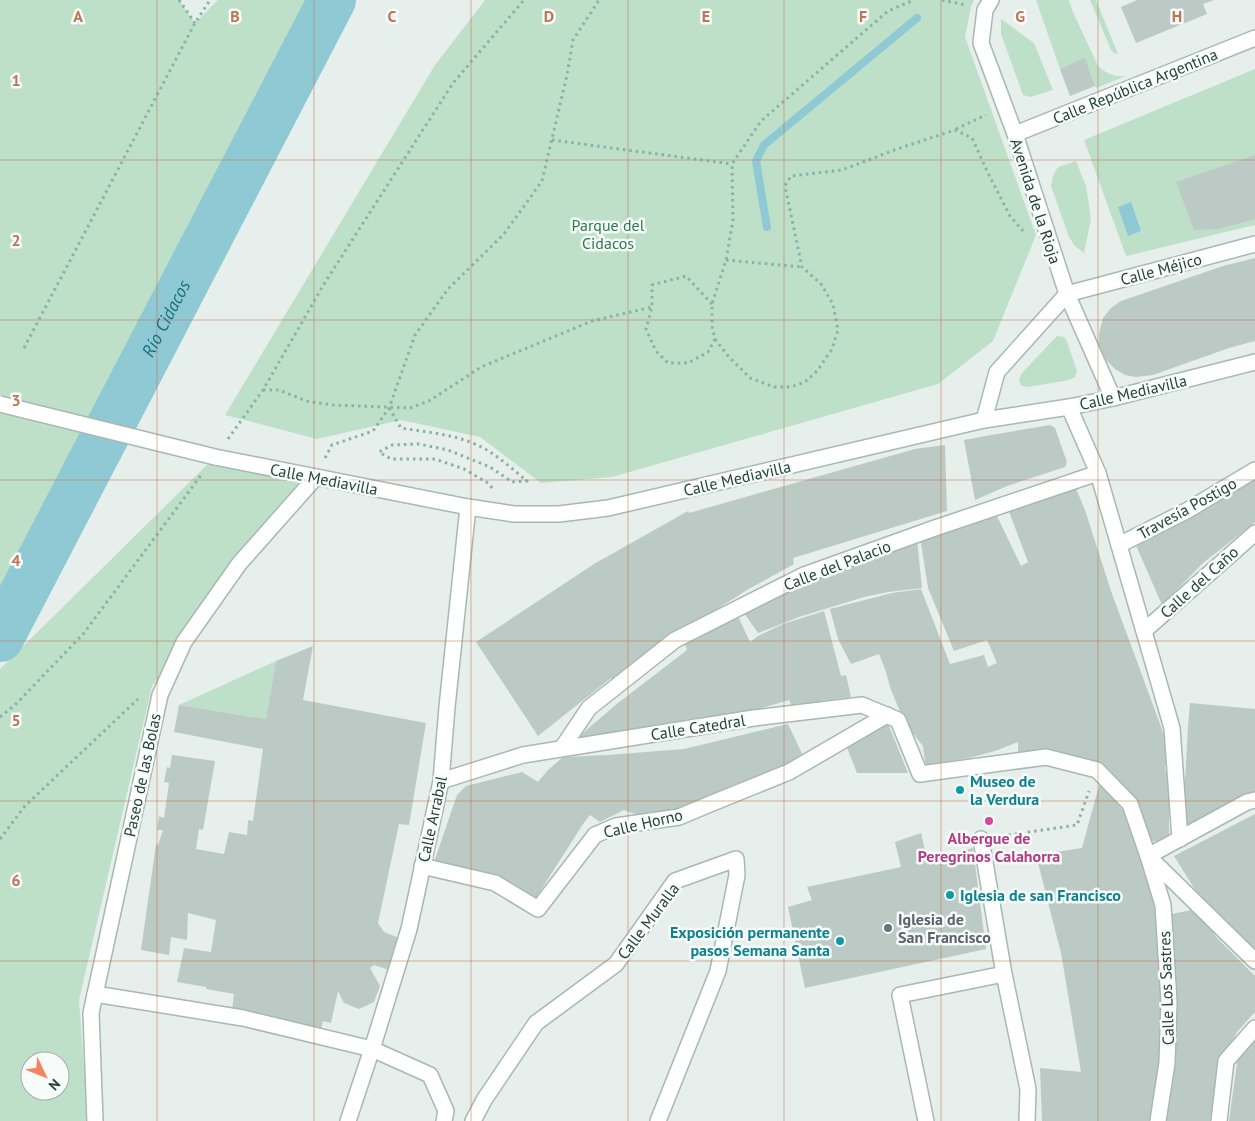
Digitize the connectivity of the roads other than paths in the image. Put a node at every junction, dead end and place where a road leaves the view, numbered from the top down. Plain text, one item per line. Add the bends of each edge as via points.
1 (991, 0) edge
2 (1255, 38) edge
3 (1015, 134) junction
4 (1255, 244) edge
5 (1067, 294) junction
6 (1255, 362) edge
7 (1113, 398) junction
8 (0, 404) edge
9 (1069, 407) junction
10 (984, 420) junction
11 (1255, 470) edge
12 (1098, 473) junction
13 (316, 477) junction
14 (468, 507) junction
15 (1255, 533) edge
16 (1119, 545) junction
17 (1144, 631) junction
18 (887, 715) junction
19 (562, 748) junction
20 (1097, 770) joint
21 (441, 782) junction
22 (1255, 800) edge
23 (981, 839) road end
24 (1180, 840) junction
25 (1148, 856) junction
26 (422, 866) junction
27 (1255, 961) edge
28 (1004, 974) junction
29 (95, 994) junction
30 (1255, 1028) edge
31 (372, 1049) junction
32 (95, 1121) edge
33 (348, 1121) edge
34 (444, 1121) edge
35 (473, 1121) edge
36 (658, 1121) edge
37 (926, 1121) edge
38 (1027, 1121) edge
39 (1158, 1121) edge
40 (1219, 1121) edge

1 - 3 street, Avenida de la Rioja via 985,10 981,43
2 - 3 street, Calle República Argentina
3 - 5 street, Avenida de la Rioja
4 - 5 street, Calle Méjico
5 - 7 street, Avenida de la Rioja
5 - 10 street via 997,372
6 - 7 street, Calle Mediavilla
7 - 9 street, Calle Mediavilla
8 - 13 street, Calle Mediavilla, bridge via 214,457
9 - 10 street, Calle Mediavilla
9 - 12 street
10 - 14 street, Calle Mediavilla via 608,508 559,514 514,514
11 - 16 street, Travesía Postigo via 1188,510
12 - 16 street
12 - 19 street, Calle del Palacio via 804,575 675,640 589,708
13 - 14 street, Calle Mediavilla
13 - 29 street, Paseo de las Bolas via 240,564 184,642 160,695
14 - 21 street, Calle Arrabal
15 - 17 street, Calle del Caño
16 - 17 street
17 - 24 street via 1172,728
18 - 19 street, Calle Catedral via 862,705
18 - 20 street, Calle Catedral via 898,720 920,774 1046,757
18 - 26 street, Calle Horno via 789,772 679,817 616,826 595,835 538,909 496,883
19 - 21 street, Calle Catedral via 523,755
20 - 25 street, Calle Los Sastres via 1130,804
21 - 26 street, Calle Arrabal
22 - 24 street
23 - 28 street
24 - 25 street
25 - 27 street
25 - 39 street, Calle Los Sastres via 1163,905 1169,1002 1167,1063
26 - 31 street, Calle Arrabal via 409,929
28 - 37 street via 900,994
28 - 38 street via 1028,1089
29 - 31 street via 243,1018
29 - 32 street, Paseo de las Bolas via 91,1014
30 - 40 street via 1226,1061
31 - 33 street, Calle Arrabal
31 - 34 street via 430,1075 446,1111
35 - 36 street, Calle Muralla via 536,1023 616,964 675,881 736,859 737,875 718,971

